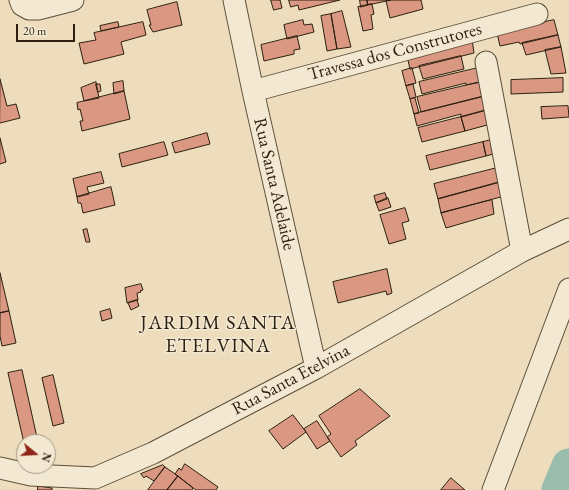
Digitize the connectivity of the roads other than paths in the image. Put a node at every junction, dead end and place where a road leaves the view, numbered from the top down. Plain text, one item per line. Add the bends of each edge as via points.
1 (20, 0) edge
2 (73, 0) edge
3 (234, 0) edge
4 (538, 14) dead end
5 (486, 62) dead end
6 (253, 91) junction
7 (569, 229) edge
8 (522, 251) junction
9 (569, 289) edge
10 (316, 368) junction
11 (0, 468) edge
12 (94, 484) edge
13 (493, 490) edge

1 - 2 street via 22,5 29,9 38,9
3 - 6 street, Rua Santa Adelaide
4 - 6 street, Travessa dos Construtores
5 - 8 street
6 - 10 street, Rua Santa Adelaide
7 - 8 street, Rua Santa Etelvina
8 - 10 street, Rua Santa Etelvina
9 - 13 street
10 - 12 street, Rua Santa Etelvina
11 - 12 street, Rua Santa Etelvina

